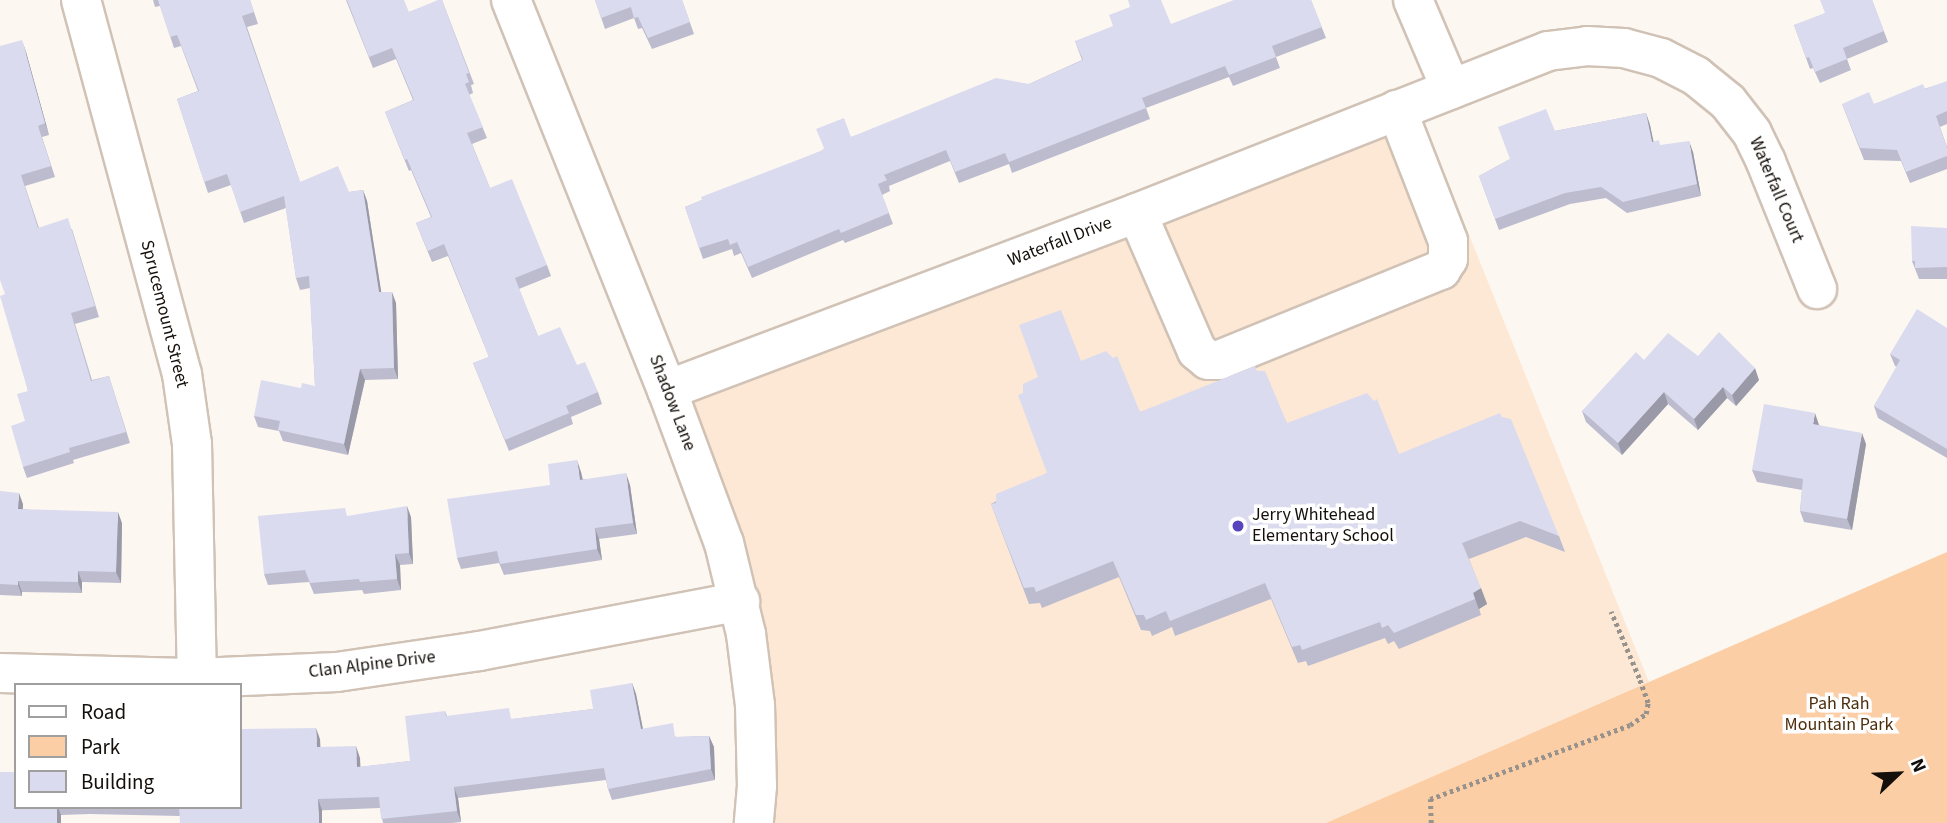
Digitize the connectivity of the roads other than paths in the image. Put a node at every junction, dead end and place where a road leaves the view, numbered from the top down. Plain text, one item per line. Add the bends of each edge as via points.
1 (81, 0) edge
2 (511, 0) edge
3 (1413, 0) edge
4 (1451, 89) junction
5 (1397, 110) junction
6 (1137, 213) junction
7 (1817, 289) dead end
8 (667, 390) junction
9 (740, 601) junction
10 (0, 673) edge
11 (197, 678) junction
12 (754, 823) edge

1 - 11 street, Sprucemount Street via 182,374 192,444
2 - 8 street, Shadow Lane
3 - 4 street
4 - 5 street, Waterfall Drive
4 - 7 street, Waterfall Court via 1548,51 1587,46 1625,48 1661,58 1696,76 1728,102 1752,133
5 - 6 street, Waterfall Drive
5 - 6 street via 1448,241 1448,259 1441,270 1219,360 1197,351
6 - 8 street, Waterfall Drive
8 - 9 street, Shadow Lane via 724,543
9 - 11 street, Clan Alpine Drive via 337,672
9 - 12 street, Shadow Lane via 755,705
10 - 11 street, Clan Alpine Drive

